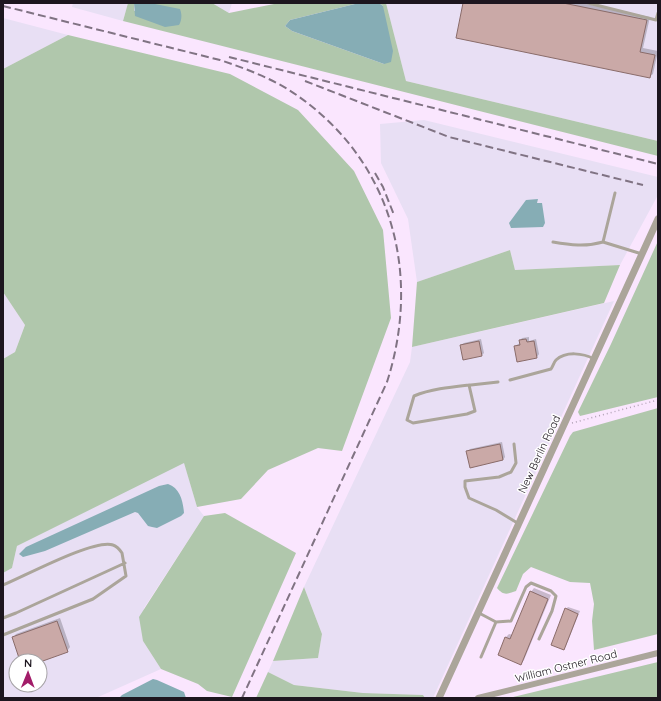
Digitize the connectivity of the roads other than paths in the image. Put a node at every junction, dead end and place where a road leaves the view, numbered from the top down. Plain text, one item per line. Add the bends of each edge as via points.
1 (588, 3) edge
2 (658, 13) edge
3 (615, 193) dead end
4 (658, 219) edge
5 (553, 242) dead end
6 (603, 242) junction
7 (642, 254) junction
8 (594, 359) junction
9 (510, 380) dead end
10 (498, 382) dead end
11 (469, 385) junction
12 (514, 444) dead end
13 (519, 524) junction
14 (125, 563) junction
15 (3, 585) edge
16 (478, 612) junction
17 (3, 618) edge
18 (496, 622) junction
19 (3, 635) edge
20 (539, 638) dead end
21 (658, 652) edge
22 (481, 656) dead end
23 (439, 698) edge
24 (478, 698) edge

1 - 2 lane via 656,20
3 - 6 lane
4 - 7 street, New Berlin Road
5 - 6 lane via 585,245
6 - 7 lane
7 - 8 street, New Berlin Road
8 - 9 lane via 579,354 563,356 555,361 551,369
8 - 13 street, New Berlin Road
10 - 11 lane
11 - 11 lane via 414,396 407,420 413,423 475,411
12 - 13 lane via 516,463 511,472 499,477 465,481 465,487 470,498
13 - 16 street, New Berlin Road
14 - 15 lane via 122,553 112,545 99,544 61,558
14 - 17 lane
14 - 19 lane via 126,576 93,599
16 - 18 lane
16 - 23 street, New Berlin Road
18 - 20 lane via 511,620 526,588 531,583 551,591 556,596
18 - 22 lane
21 - 24 street, William Ostner Road

